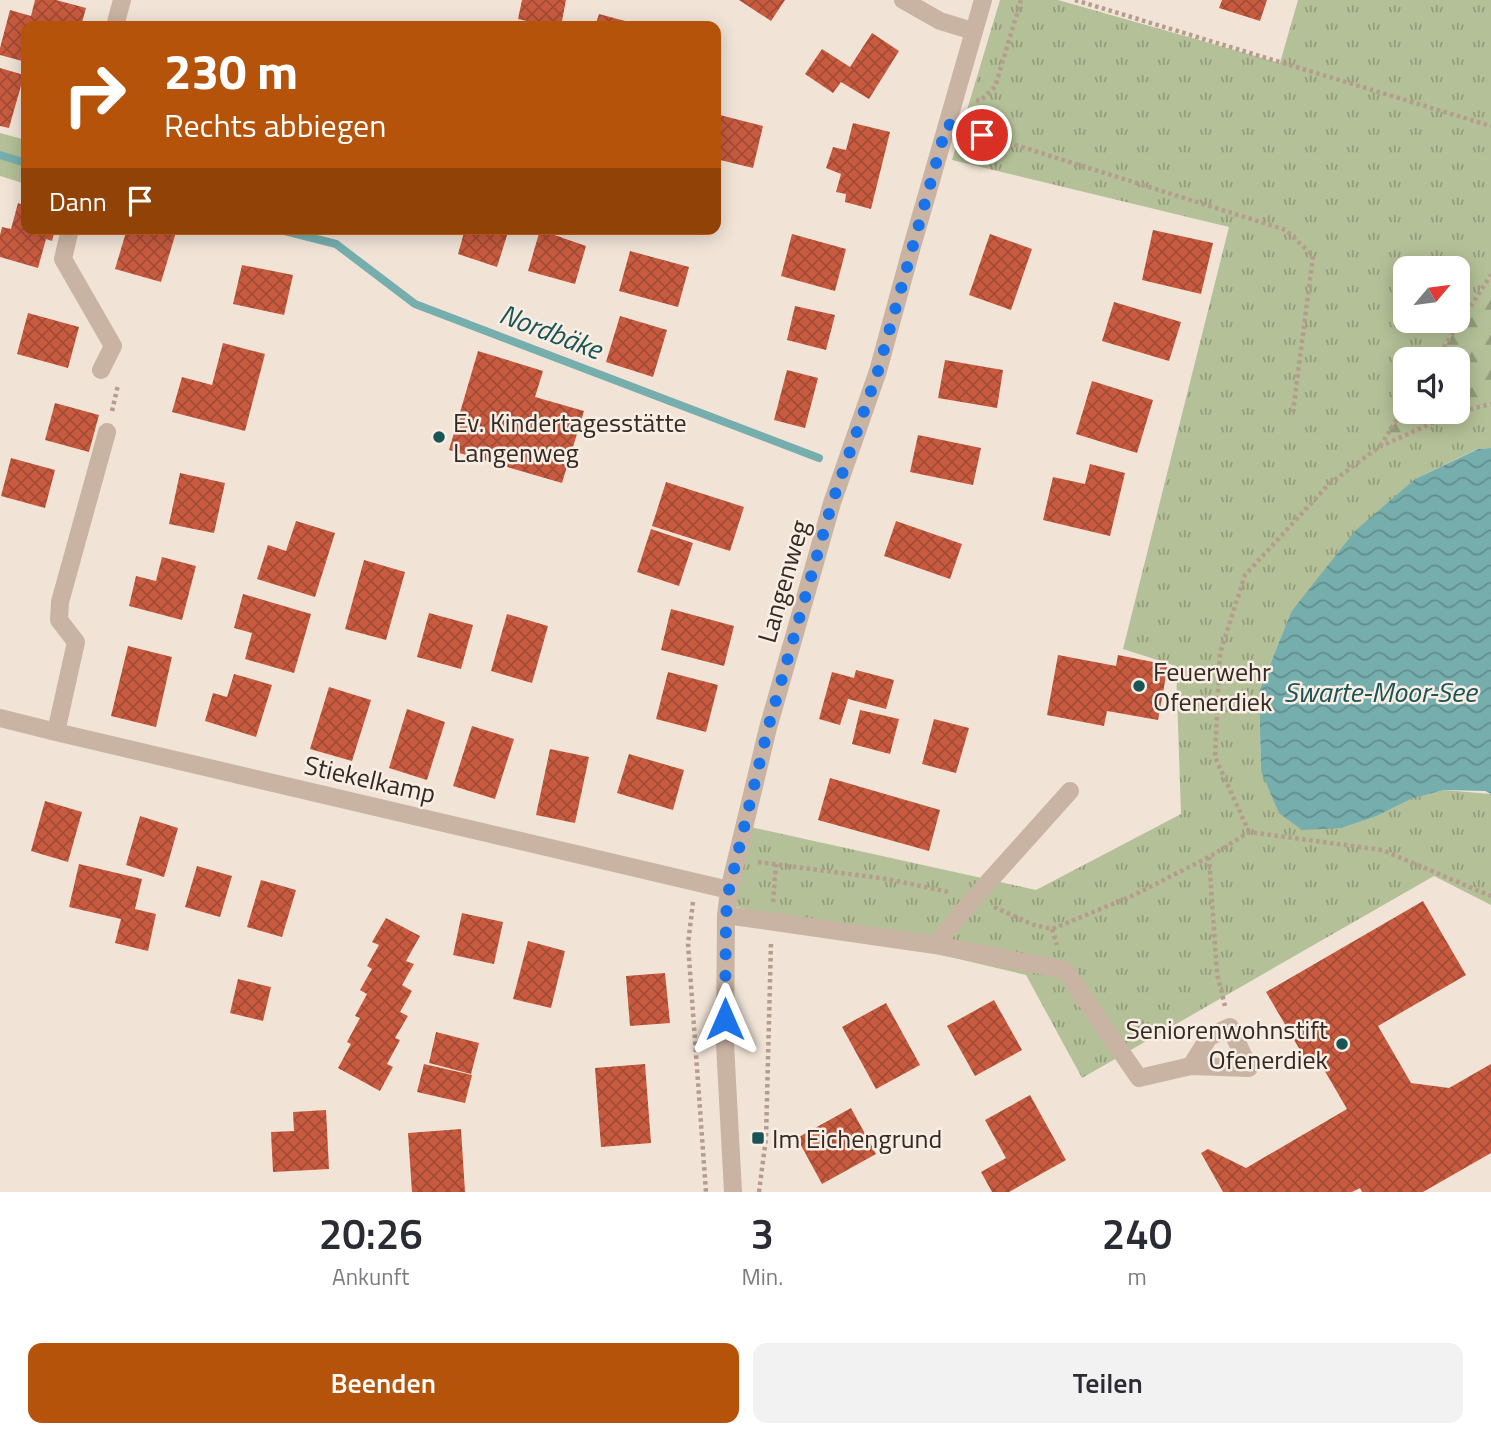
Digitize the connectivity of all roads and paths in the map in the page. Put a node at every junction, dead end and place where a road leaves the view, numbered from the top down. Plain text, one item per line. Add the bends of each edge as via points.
1 (122, 0) edge
2 (903, 0) edge
3 (983, 0) edge
4 (1021, 0) edge
5 (1074, 0) edge
6 (116, 21) edge
7 (974, 32) junction
8 (956, 95) junction
9 (947, 124) junction
10 (1491, 126) edge
11 (68, 235) edge
12 (1491, 275) edge
13 (1444, 347) edge
14 (101, 370) joint
15 (1491, 404) edge
16 (1293, 412) dead end
17 (1394, 424) edge
18 (107, 432) joint
19 (1379, 447) junction
20 (0, 718) edge
21 (56, 732) junction
22 (1070, 791) dead end
23 (1249, 832) junction
24 (1209, 857) junction
25 (700, 883) junction
26 (729, 890) junction
27 (1491, 895) edge
28 (974, 898) junction
29 (726, 915) junction
30 (772, 922) junction
31 (935, 945) junction
32 (1230, 1027) junction
33 (1191, 1066) junction
34 (706, 1192) edge
35 (733, 1192) edge
36 (759, 1192) edge

1 - 6 street
2 - 7 street via 940,22
3 - 7 street, Langenweg
4 - 8 path via 995,87 980,101
5 - 10 path
7 - 8 street, Langenweg
8 - 9 street, Langenweg
9 - 16 path via 1286,230 1312,256
9 - 26 street, Langenweg via 878,371 828,516 768,728
11 - 14 street via 63,259 113,345
12 - 13 path
14 - 18 path via 120,377
15 - 19 path via 1454,413
17 - 19 path
18 - 21 street via 61,602 60,620 76,642
19 - 23 path via 1329,484 1245,575 1220,653 1215,757
20 - 21 street, Stiekelkamp
21 - 25 street, Stiekelkamp
22 - 28 street
23 - 24 path
23 - 27 path via 1382,850
24 - 28 path via 1052,929
24 - 32 path via 1217,974
25 - 26 street, Stiekelkamp
25 - 34 path via 688,944
26 - 29 street, Langenweg
28 - 30 path via 887,879 776,864
28 - 31 street
29 - 30 street
29 - 35 street, Langenweg via 725,1044
30 - 31 street
30 - 36 path via 766,1138
31 - 33 street via 1065,970 1139,1078
32 - 33 street via 1209,1037
32 - 33 street via 1249,1068

